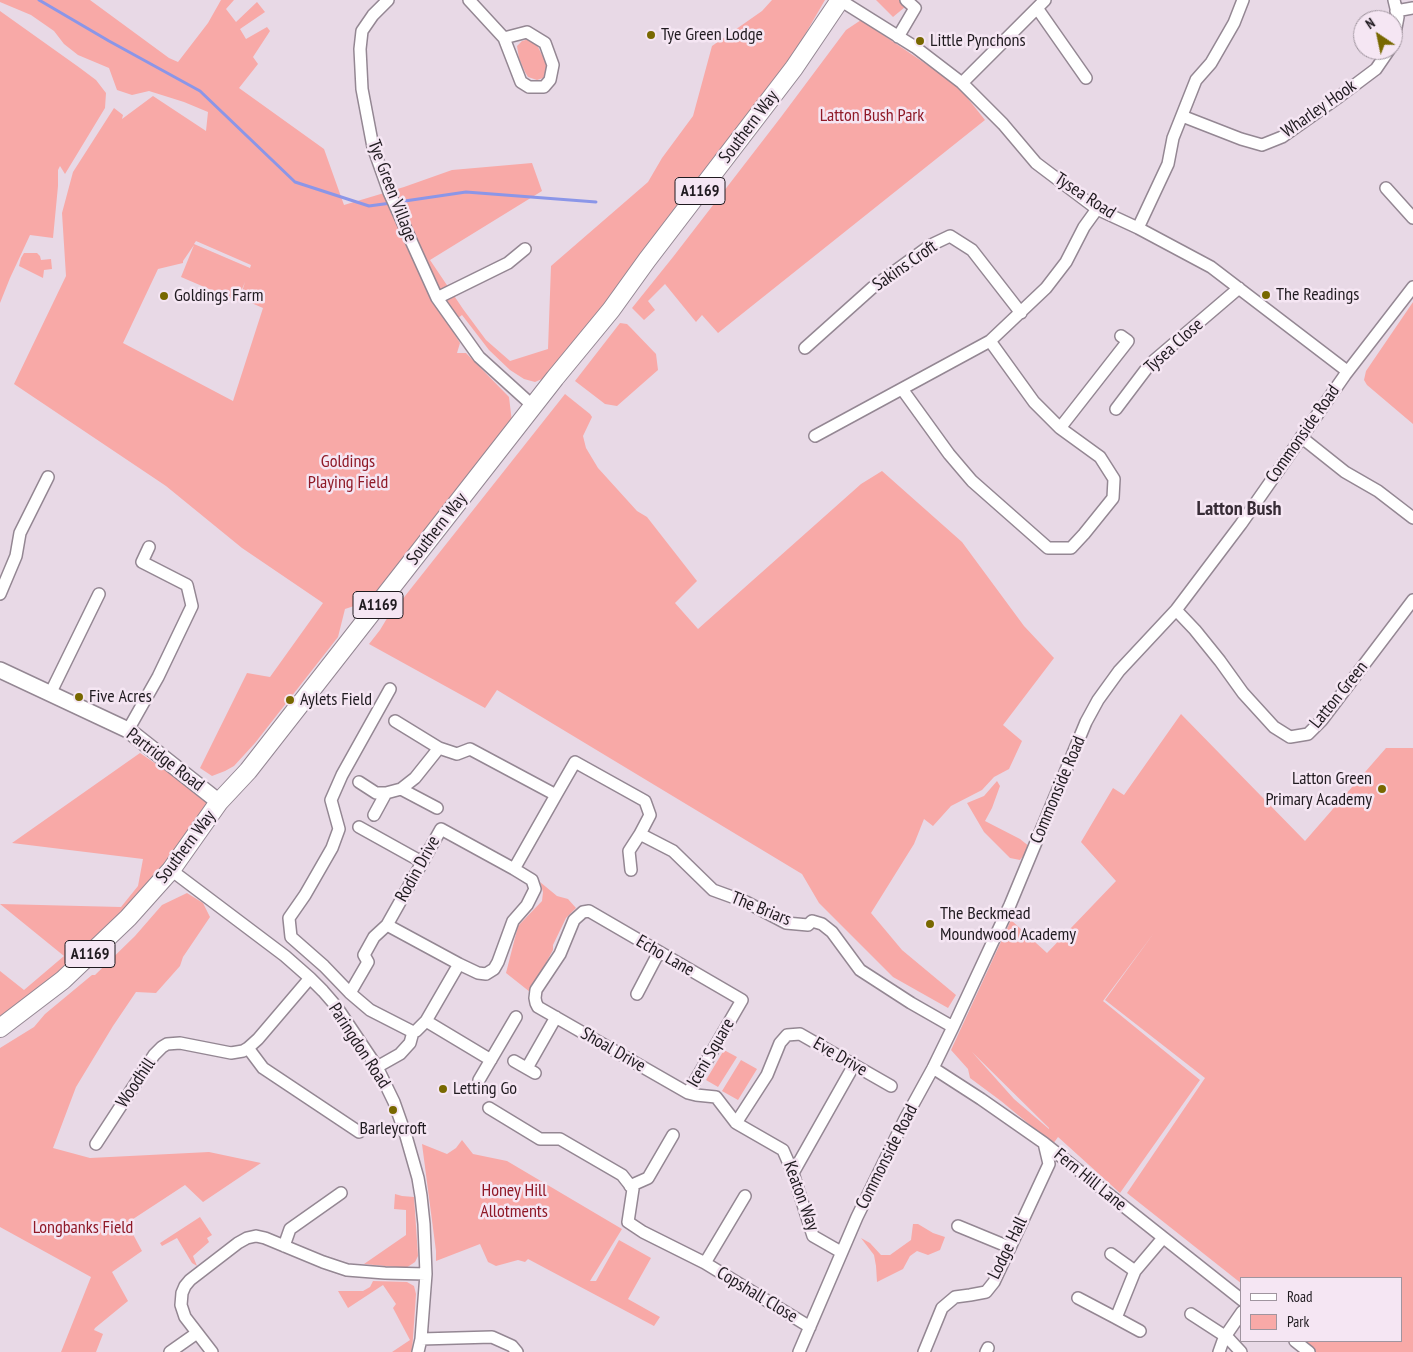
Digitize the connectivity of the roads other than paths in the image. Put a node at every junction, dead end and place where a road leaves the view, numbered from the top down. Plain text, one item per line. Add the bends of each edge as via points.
1 (388, 0) edge
2 (469, 0) edge
3 (840, 0) edge
4 (906, 0) edge
5 (1244, 0) edge
6 (1041, 4) edge
7 (1395, 5) edge
8 (1413, 8) edge
9 (898, 37) junction
10 (504, 38) junction
11 (1382, 60) edge
12 (1086, 78) dead end
13 (962, 83) junction
14 (1182, 116) junction
15 (1386, 188) dead end
16 (1097, 209) junction
17 (1413, 218) edge
18 (1138, 228) junction
19 (525, 249) dead end
20 (1239, 288) junction
21 (1413, 288) edge
22 (437, 298) junction
23 (1021, 313) junction
24 (1121, 336) dead end
25 (990, 341) junction
26 (805, 348) dead end
27 (1347, 371) junction
28 (902, 389) junction
29 (533, 406) junction
30 (1116, 409) dead end
31 (1060, 428) junction
32 (815, 436) dead end
33 (1301, 437) junction
34 (48, 477) dead end
35 (1413, 518) edge
36 (149, 547) dead end
37 (0, 594) edge
38 (99, 594) dead end
39 (1413, 600) edge
40 (1176, 610) junction
41 (0, 670) edge
42 (390, 689) dead end
43 (50, 694) junction
44 (394, 721) dead end
45 (128, 730) junction
46 (439, 748) junction
47 (359, 782) dead end
48 (400, 789) junction
49 (386, 793) junction
50 (556, 795) junction
51 (220, 802) junction
52 (437, 808) dead end
53 (374, 815) dead end
54 (359, 827) dead end
55 (640, 834) junction
56 (422, 862) junction
57 (514, 869) junction
58 (171, 870) junction
59 (630, 870) dead end
60 (387, 925) junction
61 (659, 952) junction
62 (460, 964) junction
63 (310, 978) junction
64 (350, 994) junction
65 (636, 994) dead end
66 (742, 1000) joint
67 (538, 1007) joint
68 (516, 1017) dead end
69 (556, 1017) junction
70 (426, 1022) junction
71 (953, 1027) junction
72 (0, 1028) edge
73 (413, 1032) junction
74 (248, 1048) junction
75 (491, 1060) junction
76 (514, 1061) dead end
77 (854, 1065) junction
78 (377, 1067) junction
79 (932, 1068) junction
80 (479, 1080) dead end
81 (891, 1086) dead end
82 (688, 1093) junction
83 (489, 1108) dead end
84 (736, 1123) junction
85 (359, 1132) dead end
86 (672, 1135) dead end
87 (1044, 1143) junction
88 (96, 1144) dead end
89 (793, 1173) junction
90 (630, 1186) junction
91 (341, 1193) dead end
92 (745, 1196) dead end
93 (958, 1226) dead end
94 (1163, 1238) junction
95 (284, 1246) junction
96 (1009, 1248) junction
97 (841, 1252) junction
98 (1111, 1254) dead end
99 (705, 1263) junction
100 (1135, 1271) junction
101 (426, 1274) junction
102 (1078, 1298) dead end
103 (1240, 1298) edge
104 (1191, 1314) dead end
105 (1240, 1315) edge
106 (1116, 1318) junction
107 (810, 1327) junction
108 (1140, 1331) dead end
109 (197, 1333) junction
110 (1226, 1336) junction
111 (421, 1339) junction
112 (1296, 1342) edge
113 (170, 1352) edge
114 (212, 1352) edge
115 (418, 1352) edge
116 (517, 1352) edge
117 (799, 1352) edge
118 (924, 1352) edge
119 (1218, 1352) edge
120 (1241, 1352) edge
121 (1309, 1352) edge

1 - 22 street, Tye Green Village via 362,31 362,89 372,146 388,192
2 - 10 street
3 - 9 street, Tysea Road
3 - 29 main road, Southern Way / A1169 via 794,68 611,310
4 - 9 street via 915,8
5 - 14 street via 1211,63 1196,80
6 - 12 street
6 - 13 street
7 - 8 street
9 - 13 street, Tysea Road
10 - 10 street via 527,32 545,43 553,65 550,80 544,87 529,88 521,82
11 - 14 street, Wharley Hook via 1376,69 1282,137 1262,144 1240,139
13 - 16 street, Tysea Road via 1036,163
14 - 18 street via 1168,164
15 - 17 street
16 - 18 street, Tysea Road
16 - 23 street via 1066,262
18 - 20 street, Tysea Road via 1211,267
19 - 22 street via 508,263
20 - 27 street, Tysea Road
20 - 30 street, Tysea Close via 1150,364
21 - 27 street, Commonside Road
22 - 29 street, Tye Green Village via 479,357
23 - 25 street
23 - 26 street, Sakins Croft via 972,250 950,236 931,245 872,288
24 - 31 street via 1128,341
25 - 28 street
25 - 31 street via 1034,402
27 - 33 street, Commonside Road
28 - 31 street via 972,481 1048,548 1071,548 1113,498 1114,478 1100,457
28 - 32 street
29 - 51 main road, Southern Way / A1169 via 248,771
33 - 35 street via 1345,472 1378,491
33 - 40 street, Commonside Road
34 - 37 street via 20,533 16,556
36 - 45 street via 142,562 187,585 192,606
38 - 43 street
39 - 40 street, Latton Green via 1322,720 1308,734 1290,738 1274,727 1243,693
40 - 71 street, Commonside Road via 1119,671 1094,707 1013,899
41 - 43 street, Partridge Road
42 - 64 street via 330,800 340,829 332,848 289,918 291,937
43 - 45 street, Partridge Road
44 - 46 street
45 - 51 street, Partridge Road
46 - 48 street via 415,778
46 - 50 street via 456,754 470,749
47 - 49 street via 376,794
48 - 49 street
48 - 52 street
49 - 53 street
50 - 55 street via 575,762 645,801 650,815
50 - 57 street
51 - 58 main road, Southern Way / A1169
54 - 56 street
55 - 59 street via 629,852
55 - 71 street, The Briars via 673,851 713,890 746,902 786,923 808,924 812,921 822,924 832,932 860,970
56 - 57 street, Rodin Drive via 441,829
56 - 60 street, Rodin Drive
57 - 62 street via 532,880 535,889 527,905 512,921 498,962 486,974
58 - 63 street, Paringdon Road
58 - 72 main road, Southern Way / A1169 via 128,918 63,980
60 - 62 street
60 - 64 street, Rodin Drive via 374,937 364,955 368,962
61 - 65 street
61 - 66 street, Echo Lane
61 - 67 street, Echo Lane via 588,911 584,912 574,920 560,954 536,990
62 - 70 street
63 - 74 street
63 - 78 street, Paringdon Road via 336,1006
64 - 73 street via 370,1010
66 - 82 street, Iceni Square
67 - 69 street, Shoal Drive
68 - 75 street
69 - 76 street via 531,1070
69 - 82 street, Shoal Drive
70 - 73 street
70 - 75 street
71 - 79 street, Commonside Road
73 - 78 street via 410,1042 400,1054
74 - 85 street via 263,1068
74 - 88 street, Woodhill via 231,1053 180,1043 162,1047
75 - 80 street
77 - 81 street, Eve Drive
77 - 84 street, Eve Drive via 800,1034 787,1035 780,1043 767,1075
77 - 89 street
78 - 101 street, Paringdon Road via 394,1102 418,1178
79 - 87 street, Fern Hill Lane
79 - 97 street, Commonside Road
82 - 84 street, Iceni Square via 716,1097
83 - 90 street via 540,1139 560,1139 622,1175
84 - 89 street, Keaton Way via 783,1150
86 - 90 street via 648,1178
87 - 94 street, Fern Hill Lane
87 - 96 street, Lodge Hall via 1048,1164
89 - 97 street, Keaton Way via 812,1236
90 - 99 street, Copshall Close via 633,1189 628,1222
91 - 95 street via 290,1229
92 - 99 street, Copshall Close
93 - 96 street
94 - 100 street
94 - 103 street, Fern Hill Lane
95 - 101 street via 347,1270
95 - 109 street via 260,1236 248,1238 190,1280 182,1293 181,1305
96 - 118 street, Lodge Hall via 986,1292 955,1297 942,1308
97 - 107 street, Commonside Road
98 - 100 street
99 - 107 street, Copshall Close
100 - 106 street
101 - 111 street, Paringdon Road
102 - 106 street
104 - 110 street
105 - 110 street
106 - 108 street
107 - 117 street, Commonside Road
109 - 113 street
109 - 114 street
110 - 119 street
110 - 120 street
111 - 115 street, Paringdon Road
111 - 116 street via 492,1337 512,1346
112 - 121 street

